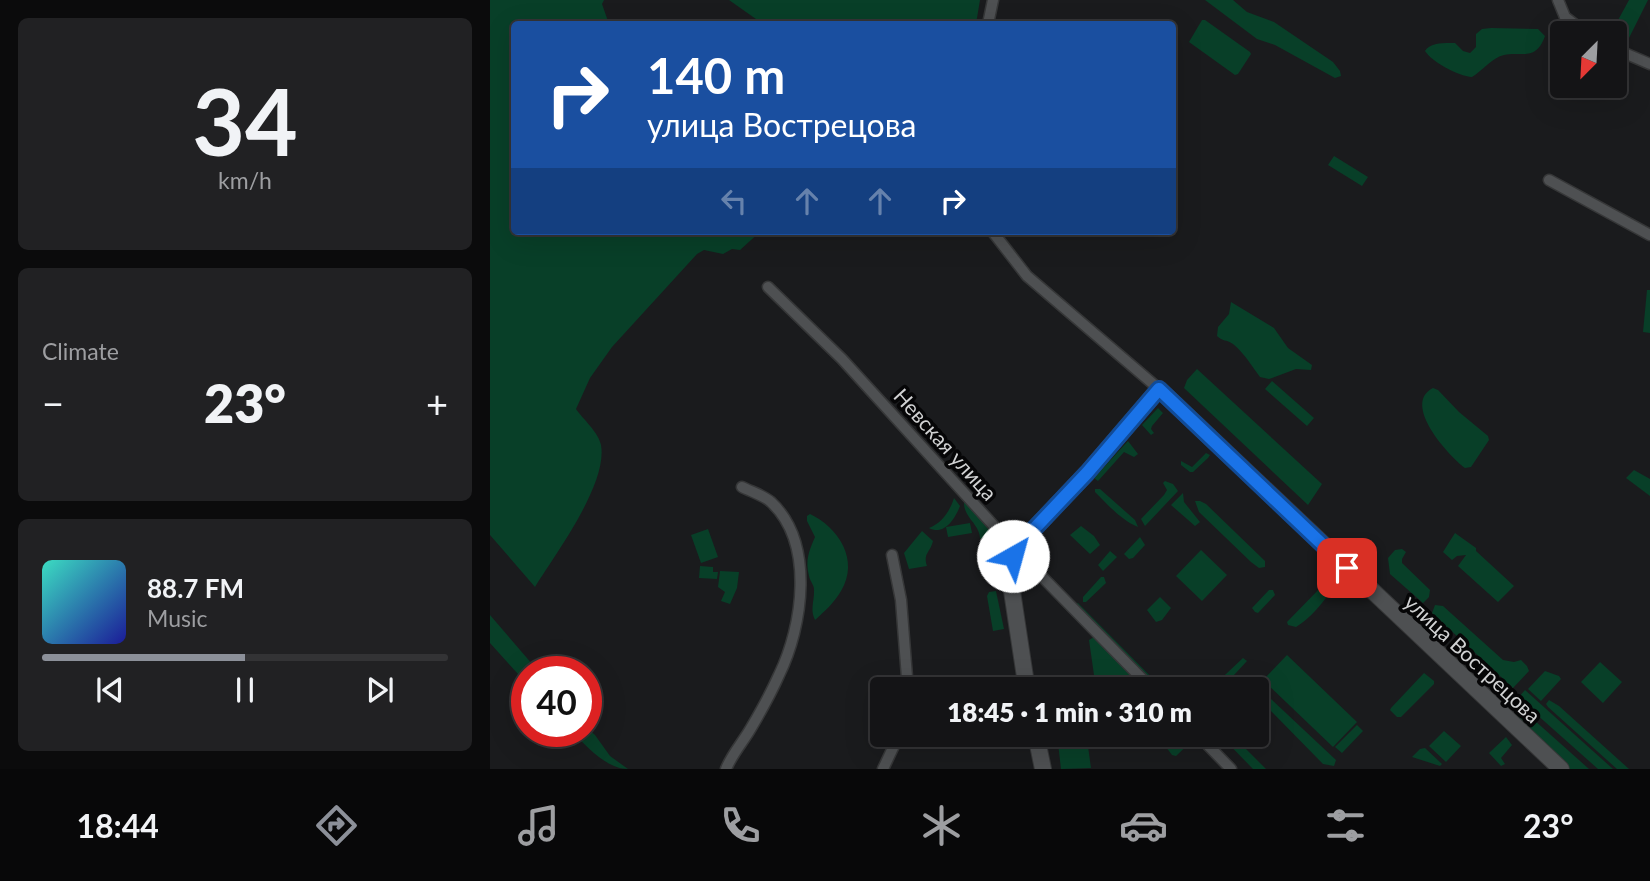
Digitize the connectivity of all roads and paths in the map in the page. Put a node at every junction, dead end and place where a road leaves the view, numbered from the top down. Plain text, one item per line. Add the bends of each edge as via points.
1 (993, 0) edge
2 (1558, 0) edge
3 (989, 21) edge
4 (1570, 21) edge
5 (1628, 55) edge
6 (1650, 64) edge
7 (1549, 180) dead end
8 (995, 235) edge
9 (1650, 235) edge
10 (768, 287) dead end
11 (1159, 389) junction
12 (743, 487) dead end
13 (1015, 549) junction
14 (892, 555) dead end
15 (907, 677) edge
16 (1025, 677) edge
17 (1140, 677) edge
18 (893, 747) edge
19 (1038, 747) edge
20 (1210, 747) edge
21 (726, 769) edge
22 (883, 769) edge
23 (1042, 769) edge
24 (1231, 769) edge
25 (1561, 769) edge

1 - 3 street
2 - 4 street
5 - 6 street
7 - 9 street
8 - 11 street, улица Вострецова via 1045,293
10 - 13 street, Невская улица via 849,366
11 - 13 street
11 - 25 street, улица Вострецова
12 - 21 street via 771,502 787,523 799,550 800,582 796,624 784,663
13 - 16 street via 1010,578
13 - 17 street, Невская улица
14 - 15 street
18 - 22 street
19 - 23 street
20 - 24 street

